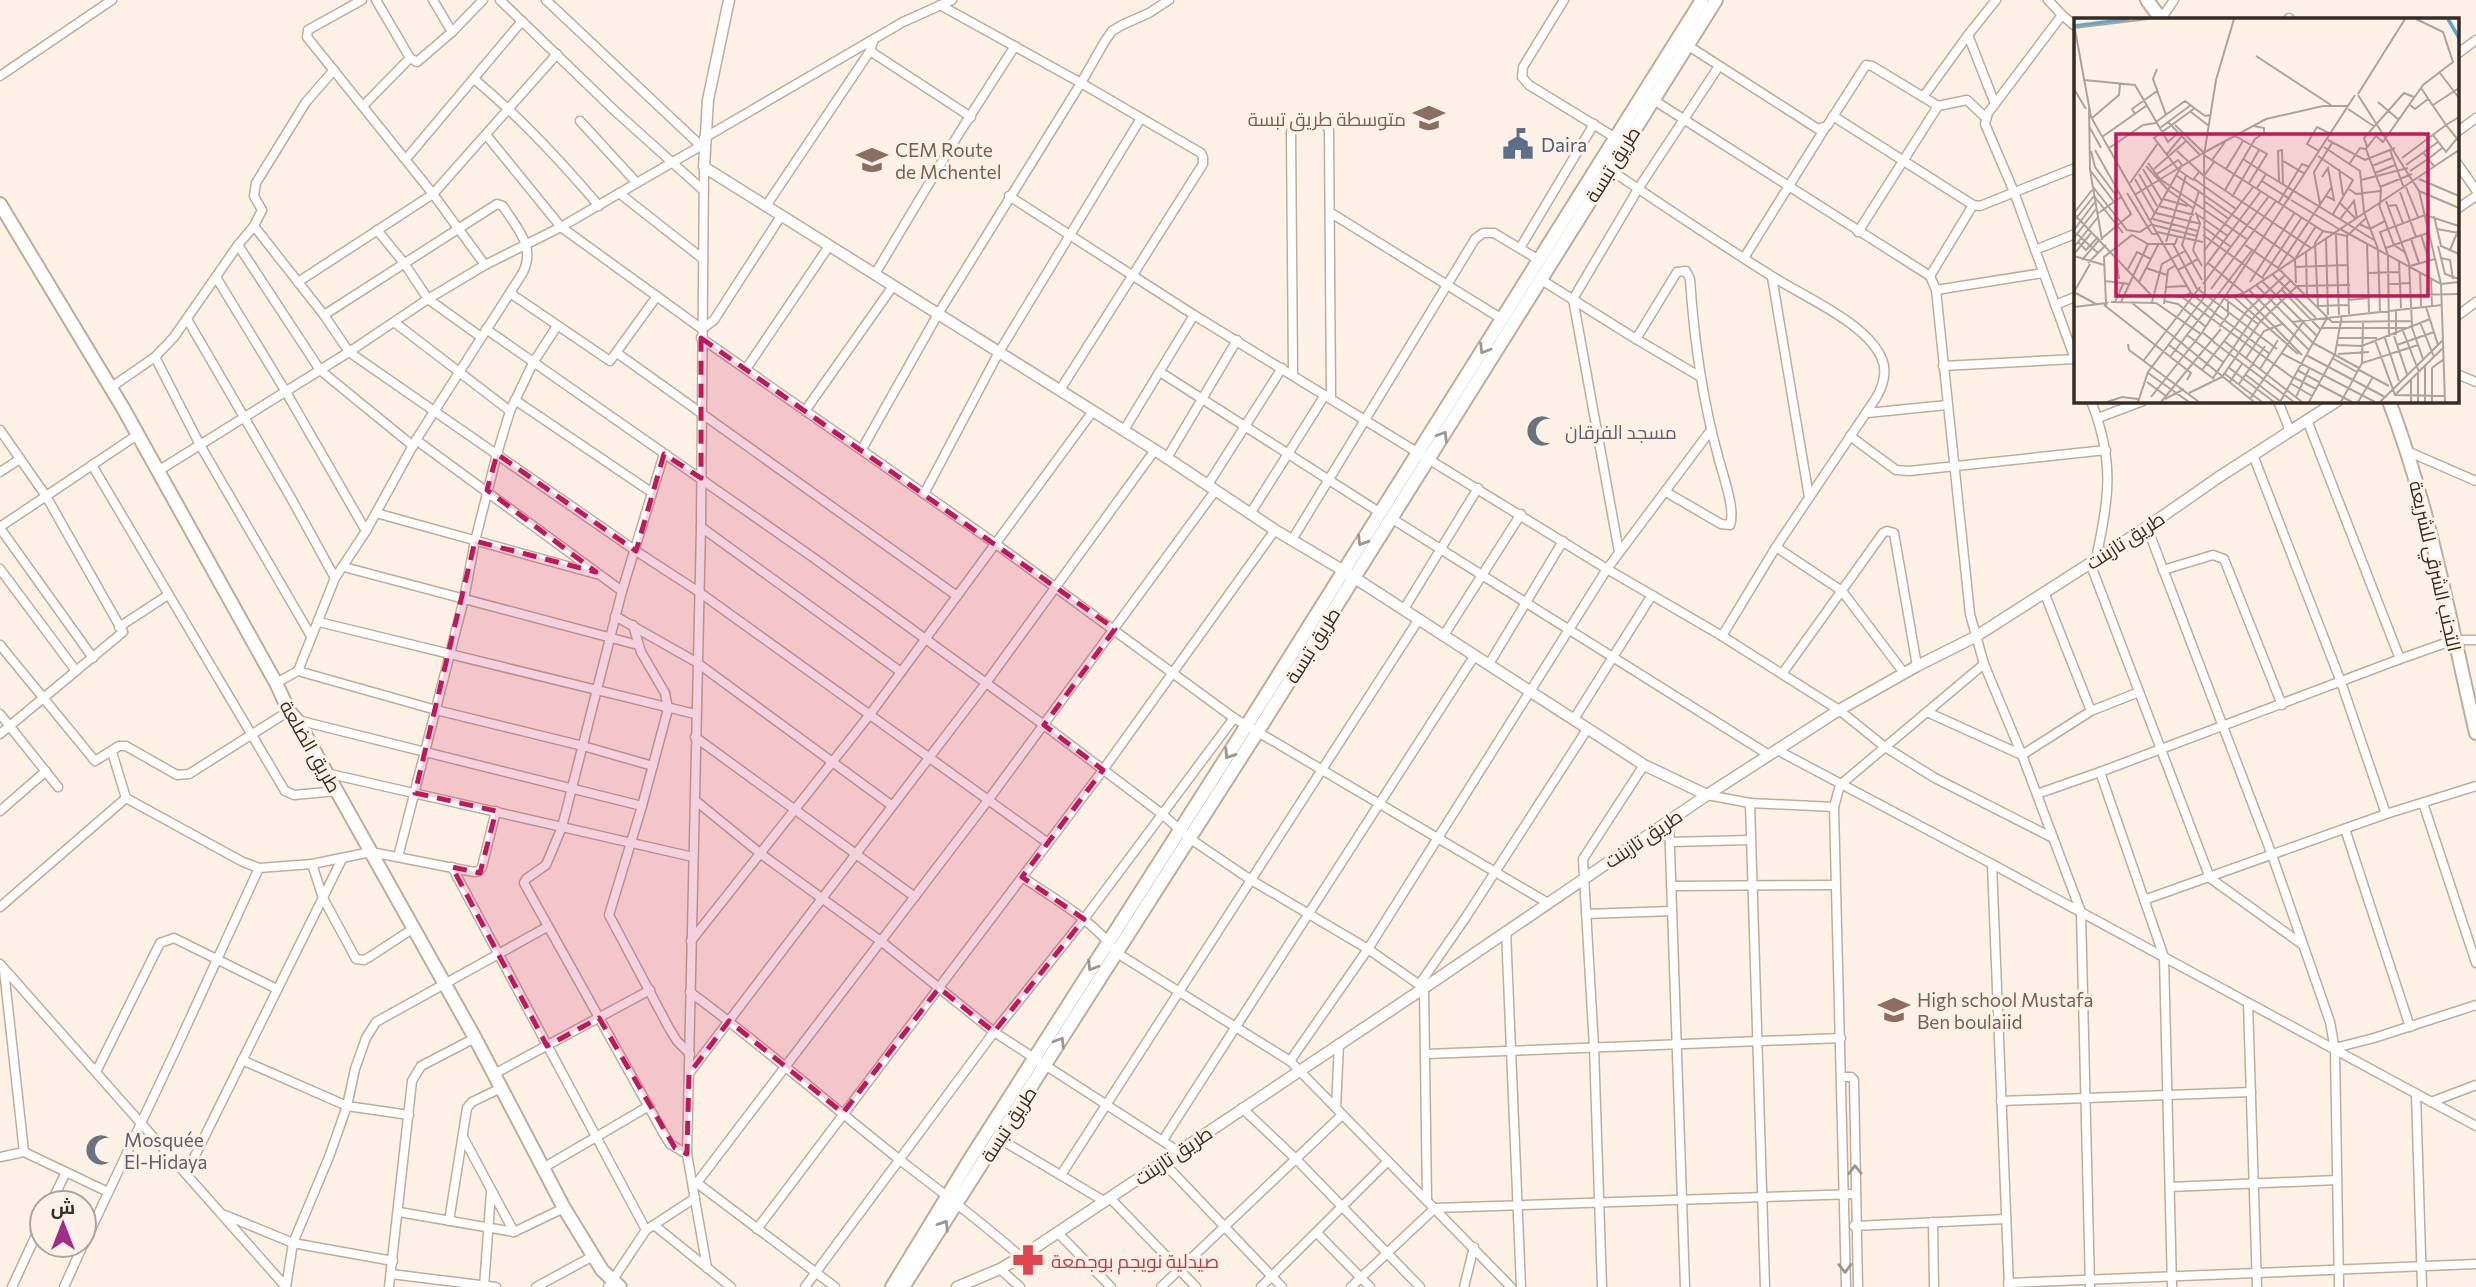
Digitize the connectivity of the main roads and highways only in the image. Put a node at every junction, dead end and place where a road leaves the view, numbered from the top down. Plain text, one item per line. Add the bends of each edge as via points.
1 (1702, 0) edge
2 (1716, 0) edge
3 (2147, 0) edge
4 (2160, 18) edge
5 (1620, 140) junction
6 (0, 204) edge
7 (2389, 402) edge
8 (1424, 455) junction
9 (2476, 733) edge
10 (1184, 835) junction
11 (1039, 1063) junction
12 (953, 1200) junction
13 (614, 1285) edge
14 (892, 1287) edge
15 (903, 1287) edge

1 - 5 main road, طريق تبسة
2 - 5 main road, طريق تبسة
3 - 4 main road
5 -> 8 main road, طريق تبسة via 1502,319
8 -> 5 main road, طريق تبسة via 1609,169
6 - 13 main road, طريق الضلعة via 158,471 475,1038 564,1208
7 - 9 main road, التجنب الشرقي للشريعة via 2409,452 2441,572
8 - 10 main road, طريق تبسة
11 -> 10 main road, طريق تبسة via 1117,953
10 -> 11 main road, طريق تبسة via 1108,940
11 - 12 main road, طريق تبسة
11 - 12 main road, طريق تبسة via 998,1138
12 - 14 main road, طريق تبسة
15 -> 12 main road, طريق تبسة

